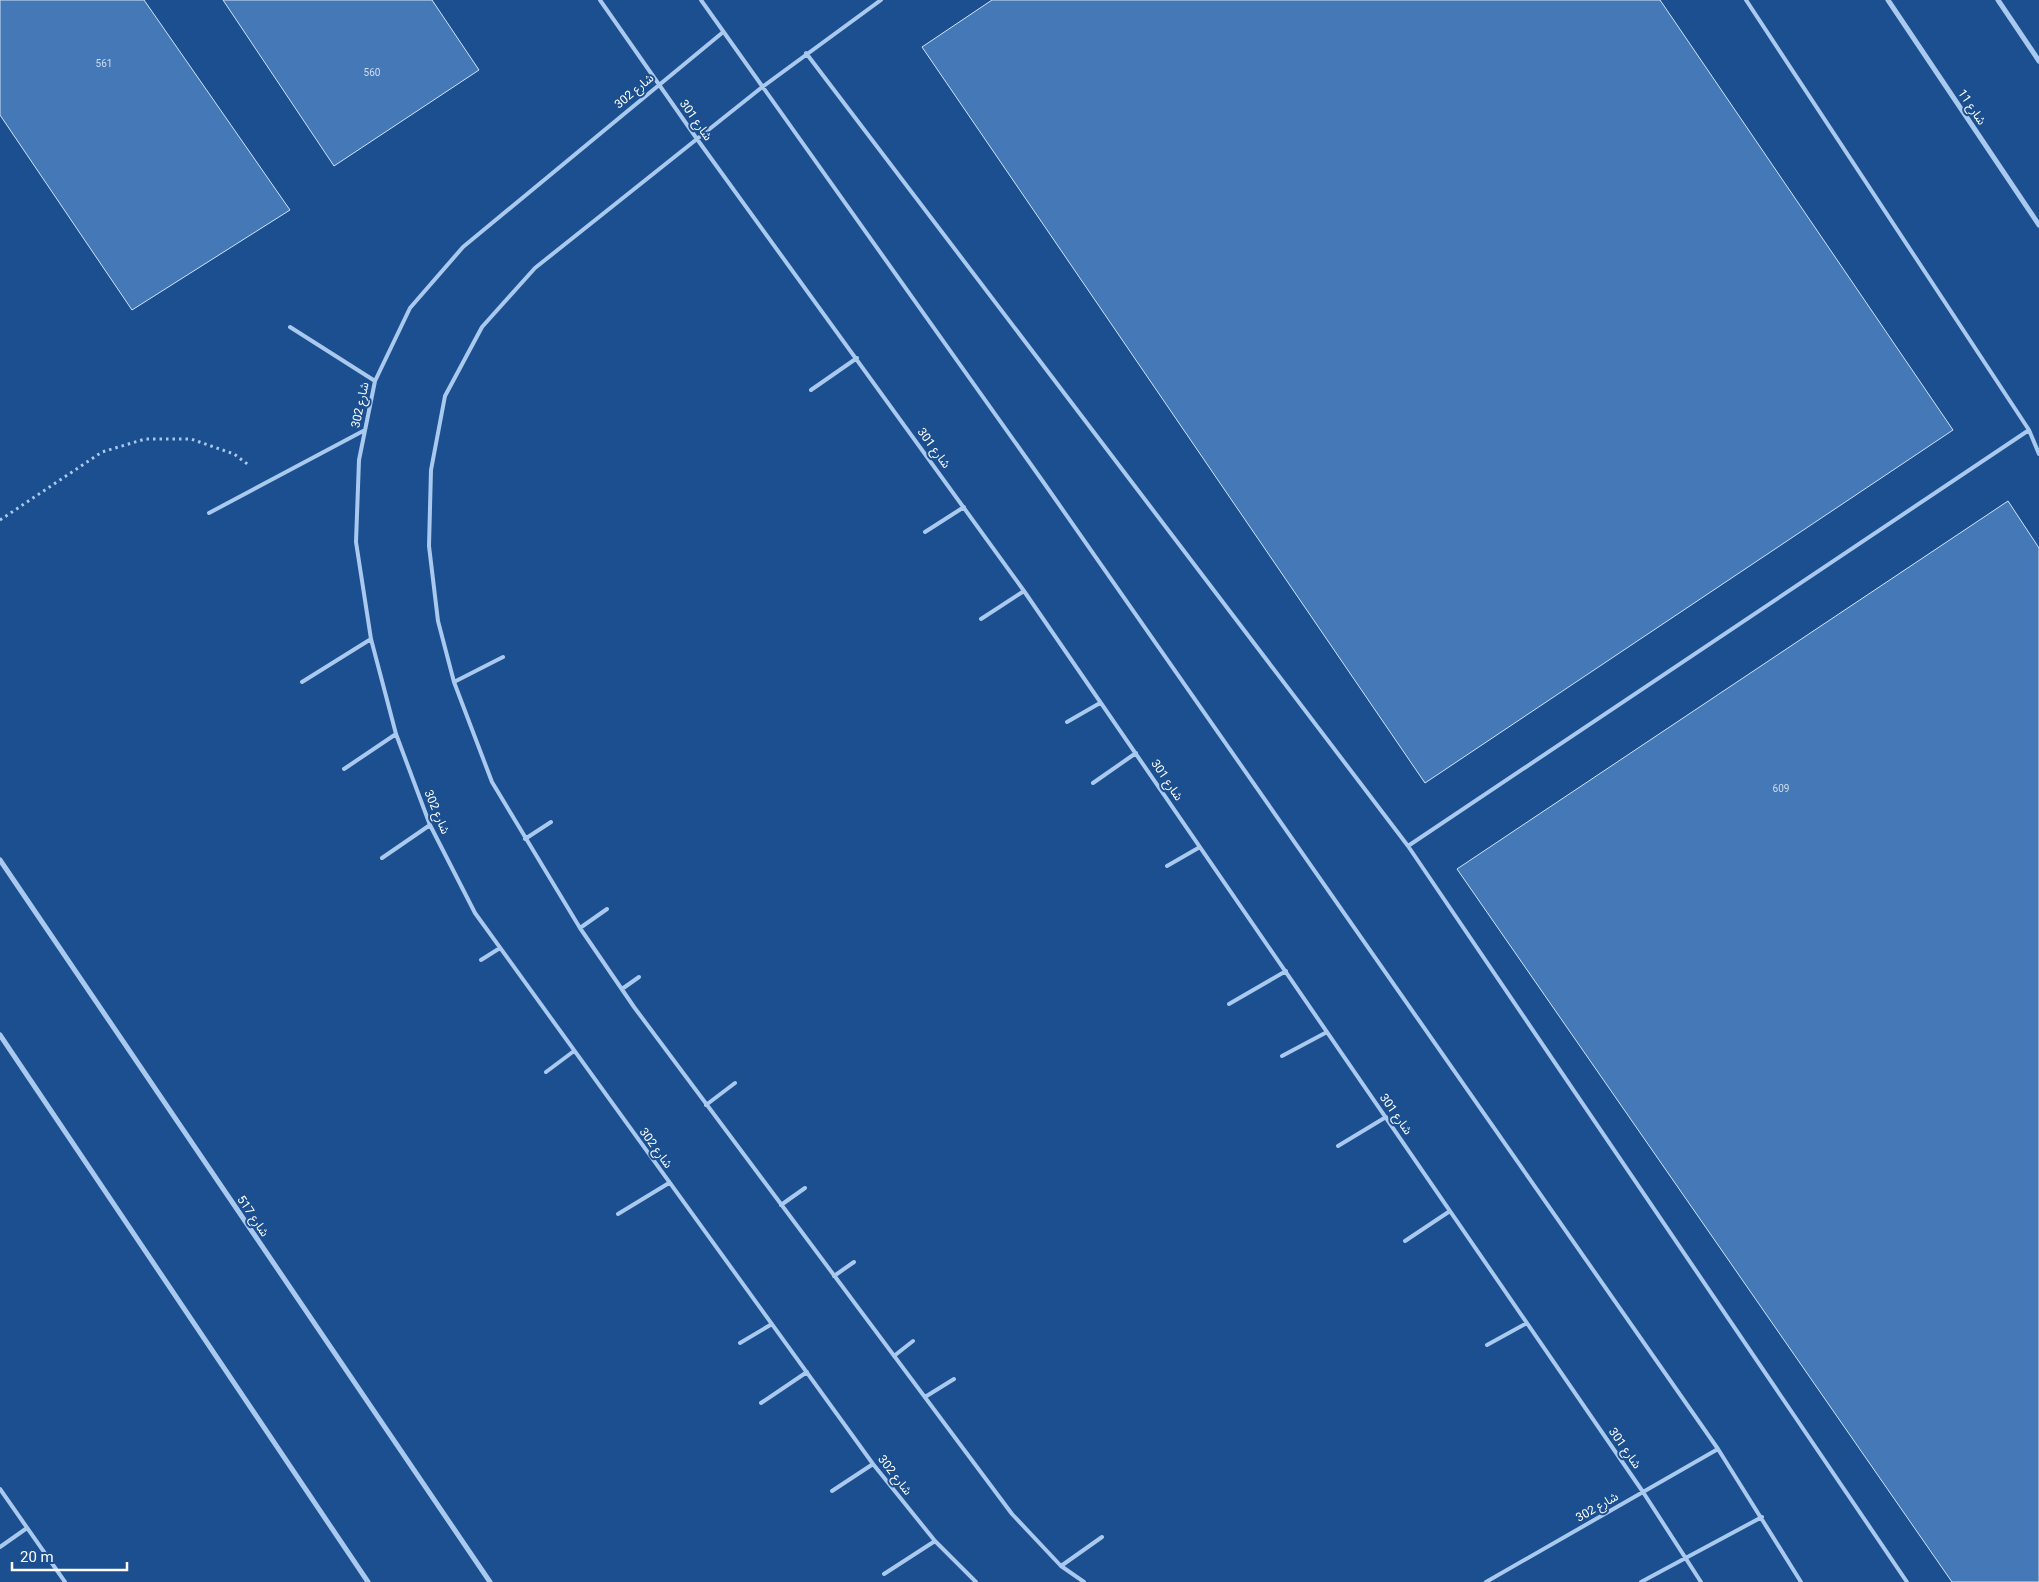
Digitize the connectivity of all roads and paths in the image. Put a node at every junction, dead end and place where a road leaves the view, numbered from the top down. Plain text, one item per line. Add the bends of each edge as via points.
1 (600, 0) edge
2 (700, 0) edge
3 (882, 0) edge
4 (1746, 0) edge
5 (1888, 0) edge
6 (1998, 0) edge
7 (722, 33) junction
8 (806, 53) junction
9 (2039, 61) edge
10 (658, 84) junction
11 (761, 88) junction
12 (697, 139) junction
13 (2039, 225) edge
14 (290, 327) dead end
15 (857, 358) junction
16 (375, 381) junction
17 (812, 390) dead end
18 (365, 430) junction
19 (2028, 430) junction
20 (2039, 454) edge
21 (270, 481) junction
22 (964, 507) junction
23 (209, 513) dead end
24 (0, 520) edge
25 (925, 532) dead end
26 (1024, 591) junction
27 (981, 619) dead end
28 (370, 639) junction
29 (503, 657) dead end
30 (302, 682) dead end
31 (454, 682) junction
32 (1100, 703) junction
33 (1067, 722) dead end
34 (396, 734) junction
35 (1136, 754) junction
36 (344, 769) dead end
37 (1093, 783) dead end
38 (551, 822) dead end
39 (430, 825) junction
40 (525, 839) junction
41 (1408, 846) junction
42 (1200, 847) junction
43 (382, 858) dead end
44 (0, 860) edge
45 (1167, 866) dead end
46 (607, 909) dead end
47 (580, 928) junction
48 (500, 948) junction
49 (481, 960) dead end
50 (1286, 971) junction
51 (639, 977) dead end
52 (622, 989) junction
53 (1229, 1004) dead end
54 (1327, 1032) junction
55 (0, 1034) edge
56 (574, 1051) junction
57 (1282, 1056) dead end
58 (546, 1072) dead end
59 (734, 1083) dead end
60 (706, 1105) junction
61 (1386, 1117) junction
62 (1338, 1146) dead end
63 (669, 1183) junction
64 (805, 1188) dead end
65 (781, 1205) junction
66 (1450, 1211) junction
67 (618, 1214) dead end
68 (1405, 1241) dead end
69 (854, 1262) dead end
70 (834, 1276) junction
71 (1527, 1323) junction
72 (772, 1324) junction
73 (913, 1341) dead end
74 (740, 1343) dead end
75 (1487, 1345) dead end
76 (894, 1356) junction
77 (807, 1372) junction
78 (954, 1378) dead end
79 (925, 1397) junction
80 (761, 1404) dead end
81 (1718, 1449) junction
82 (873, 1464) junction
83 (0, 1489) edge
84 (832, 1491) dead end
85 (1643, 1492) junction
86 (1762, 1517) junction
87 (27, 1528) junction
88 (1102, 1537) dead end
89 (934, 1541) junction
90 (0, 1547) edge
91 (1687, 1558) junction
92 (1061, 1566) junction
93 (884, 1574) dead end
94 (65, 1582) edge
95 (368, 1582) edge
96 (490, 1582) edge
97 (976, 1582) edge
98 (1084, 1582) edge
99 (1486, 1582) edge
100 (1641, 1582) edge
101 (1701, 1582) edge
102 (1801, 1582) edge
103 (1907, 1582) edge

1 - 10 lane, شارع 301
2 - 7 lane
3 - 8 lane
4 - 19 lane
5 - 13 street, شارع 11
6 - 9 street
7 - 10 lane, شارع 302
7 - 11 lane
8 - 11 lane
8 - 41 lane
10 - 12 lane, شارع 301
10 - 16 lane, شارع 302 via 463,248 410,308
11 - 12 lane
11 - 81 lane via 1044,483
12 - 15 lane, شارع 301
12 - 31 lane via 535,268 482,327 445,396 431,470 429,546 438,621
14 - 16 lane
15 - 17 lane
15 - 22 lane, شارع 301
16 - 18 lane, شارع 302
18 - 21 lane
18 - 28 lane, شارع 302 via 359,460 356,542
19 - 20 lane
19 - 41 lane
21 - 23 lane
21 - 24 path via 234,454 191,439 145,439 102,452
22 - 25 lane
22 - 26 lane, شارع 301
26 - 27 lane
26 - 32 lane, شارع 301
28 - 30 lane
28 - 34 lane, شارع 302
29 - 31 lane
31 - 40 lane via 492,782
32 - 33 lane
32 - 35 lane, شارع 301
34 - 36 lane
34 - 39 lane, شارع 302
35 - 37 lane
35 - 42 lane, شارع 301
38 - 40 lane
39 - 43 lane
39 - 48 lane, شارع 302 via 474,913
40 - 47 lane
41 - 103 lane
42 - 45 lane
42 - 50 lane, شارع 301
44 - 96 street, شارع 517
46 - 47 lane
47 - 52 lane
48 - 49 lane
48 - 56 lane, شارع 302
50 - 53 lane
50 - 54 lane, شارع 301
51 - 52 lane
52 - 60 lane
54 - 57 lane
54 - 61 lane, شارع 301
55 - 95 street
56 - 58 lane
56 - 63 lane, شارع 302
59 - 60 lane
60 - 65 lane
61 - 62 lane
61 - 66 lane, شارع 301
63 - 67 lane
63 - 72 lane, شارع 302
64 - 65 lane
65 - 70 lane
66 - 68 lane
66 - 71 lane, شارع 301
69 - 70 lane
70 - 76 lane
71 - 75 lane
71 - 85 lane, شارع 301
72 - 74 lane
72 - 77 lane, شارع 302
73 - 76 lane
76 - 79 lane
77 - 80 lane
77 - 82 lane, شارع 302
78 - 79 lane
79 - 92 lane via 1012,1514
81 - 85 lane, شارع 302
81 - 86 lane
82 - 84 lane
82 - 89 lane, شارع 302
83 - 87 lane
85 - 91 lane, شارع 301
85 - 99 lane, شارع 302
86 - 91 lane
86 - 102 lane
87 - 90 lane
87 - 94 lane
88 - 92 lane
89 - 93 lane
89 - 97 lane, شارع 302
91 - 100 lane
91 - 101 lane, شارع 301
92 - 98 lane

